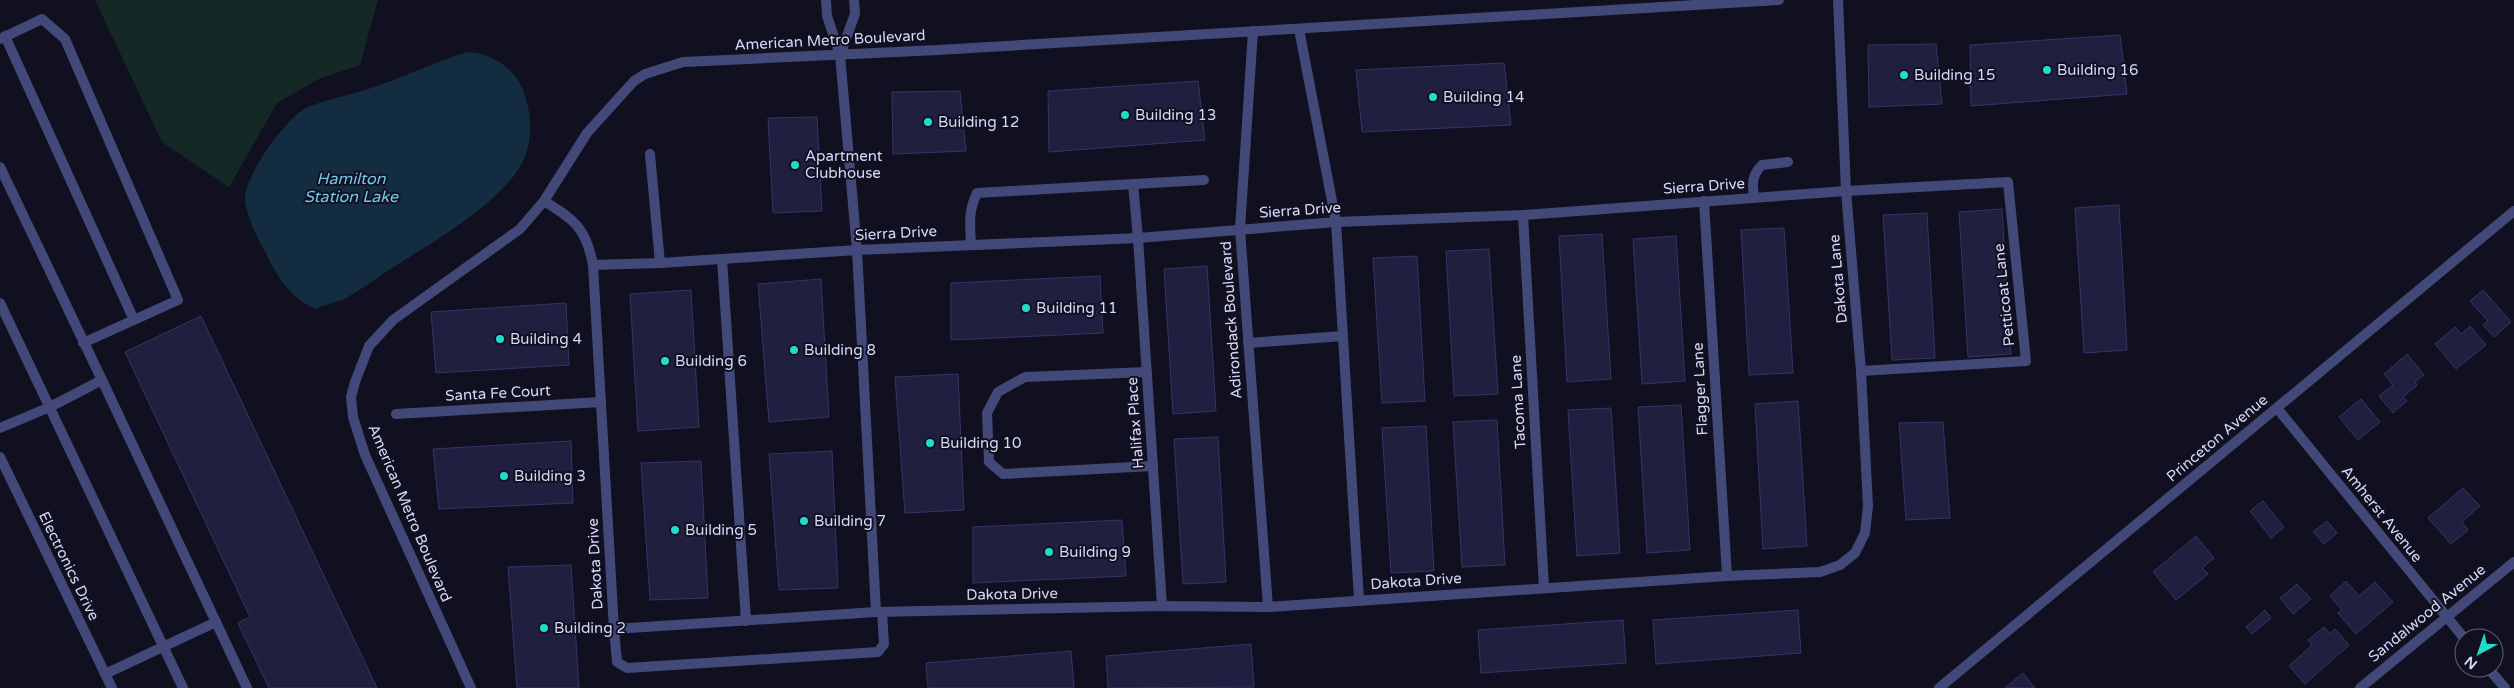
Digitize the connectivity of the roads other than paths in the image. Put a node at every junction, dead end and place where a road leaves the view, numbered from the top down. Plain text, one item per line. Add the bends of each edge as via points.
1 (826, 0) edge
2 (854, 0) edge
3 (1779, 0) edge
4 (1838, 0) edge
5 (1300, 29) junction
6 (1253, 31) junction
7 (2, 38) edge
8 (840, 55) junction
9 (650, 154) dead end
10 (1788, 162) dead end
11 (0, 167) edge
12 (1204, 180) dead end
13 (2008, 182) joint
14 (1133, 184) junction
15 (1846, 191) junction
16 (1754, 197) junction
17 (544, 201) junction
18 (1704, 201) junction
19 (2514, 211) edge
20 (1522, 215) junction
21 (1336, 222) junction
22 (1240, 228) junction
23 (1138, 238) junction
24 (971, 245) junction
25 (857, 250) junction
26 (722, 259) junction
27 (660, 263) junction
28 (593, 265) junction
29 (0, 303) edge
30 (134, 320) junction
31 (1343, 336) junction
32 (83, 343) junction
33 (1248, 343) junction
34 (1861, 370) junction
35 (1147, 372) junction
36 (102, 380) junction
37 (601, 402) junction
38 (50, 407) junction
39 (2276, 408) junction
40 (396, 414) dead end
41 (0, 428) edge
42 (0, 457) edge
43 (1153, 466) junction
44 (1855, 553) joint
45 (2514, 562) edge
46 (1727, 576) junction
47 (1544, 588) junction
48 (1359, 600) junction
49 (1162, 606) junction
50 (1268, 607) junction
51 (879, 612) junction
52 (2447, 617) junction
53 (746, 621) junction
54 (216, 622) junction
55 (2456, 628) edge
56 (614, 629) junction
57 (163, 647) junction
58 (105, 674) junction
59 (2496, 678) edge
60 (112, 688) edge
61 (183, 688) edge
62 (247, 688) edge
63 (471, 688) edge
64 (1939, 688) edge
65 (2360, 688) edge
66 (2504, 688) edge

1 - 8 street via 827,16
2 - 8 street via 855,14
3 - 5 street, American Metro Boulevard
4 - 15 street, Dakota Lane
5 - 6 street, American Metro Boulevard
5 - 21 street
6 - 8 street, American Metro Boulevard
6 - 22 street, Adirondack Boulevard
7 - 30 street
7 - 30 street via 42,19 65,39 178,300
8 - 17 street, American Metro Boulevard via 683,62 645,74 634,81 588,133
8 - 25 street
9 - 27 street
10 - 16 street via 1762,165 1755,172 1752,182
11 - 32 street
12 - 14 street
13 - 15 street, Sierra Drive
13 - 34 street, Petticoat Lane via 2026,361
14 - 23 street, Halifax Place
14 - 24 street via 977,193 969,218
15 - 16 street, Sierra Drive
15 - 34 street, Dakota Lane
16 - 18 street, Sierra Drive
17 - 28 street, Dakota Drive via 580,226 589,243
17 - 63 street, American Metro Boulevard via 520,229 393,320 369,346 351,397 364,454
18 - 20 street, Sierra Drive
18 - 46 street, Flagger Lane
19 - 39 street, Princeton Avenue
20 - 21 street, Sierra Drive
20 - 47 street, Tacoma Lane
21 - 22 street, Sierra Drive
21 - 31 street
22 - 23 street, Sierra Drive
22 - 33 street, Adirondack Boulevard
23 - 24 street, Sierra Drive
23 - 35 street, Halifax Place
24 - 25 street, Sierra Drive
25 - 26 street, Sierra Drive
25 - 51 street
26 - 27 street, Sierra Drive
26 - 53 street
27 - 28 street, Sierra Drive
28 - 37 street, Dakota Drive
29 - 38 street
30 - 32 street
31 - 33 street
31 - 48 street
32 - 36 street
33 - 50 street, Adirondack Boulevard
34 - 44 street, Dakota Lane via 1868,506 1866,533
35 - 43 street, Halifax Place
35 - 43 street via 1025,377 998,392 987,413 989,462 1003,474
36 - 38 street
36 - 54 street
37 - 40 street, Santa Fe Court
37 - 56 street, Dakota Drive
38 - 41 street
38 - 57 street
39 - 52 street, Amherst Avenue
39 - 64 street, Princeton Avenue
42 - 58 street, Electronics Drive
43 - 49 street, Halifax Place
44 - 46 street, Dakota Drive via 1840,565 1820,572
45 - 52 street, Sandalwood Avenue
46 - 47 street, Dakota Drive
47 - 48 street, Dakota Drive
48 - 50 street, Dakota Drive
49 - 50 street, Dakota Drive
49 - 51 street, Dakota Drive
51 - 53 street, Dakota Drive
51 - 56 street via 884,644 878,652 665,666 627,668 616,662
52 - 55 street, Amherst Avenue
52 - 65 street, Sandalwood Avenue
53 - 56 street, Dakota Drive
54 - 57 street
54 - 62 street
57 - 58 street
57 - 61 street
58 - 60 street, Electronics Drive
59 - 66 street

